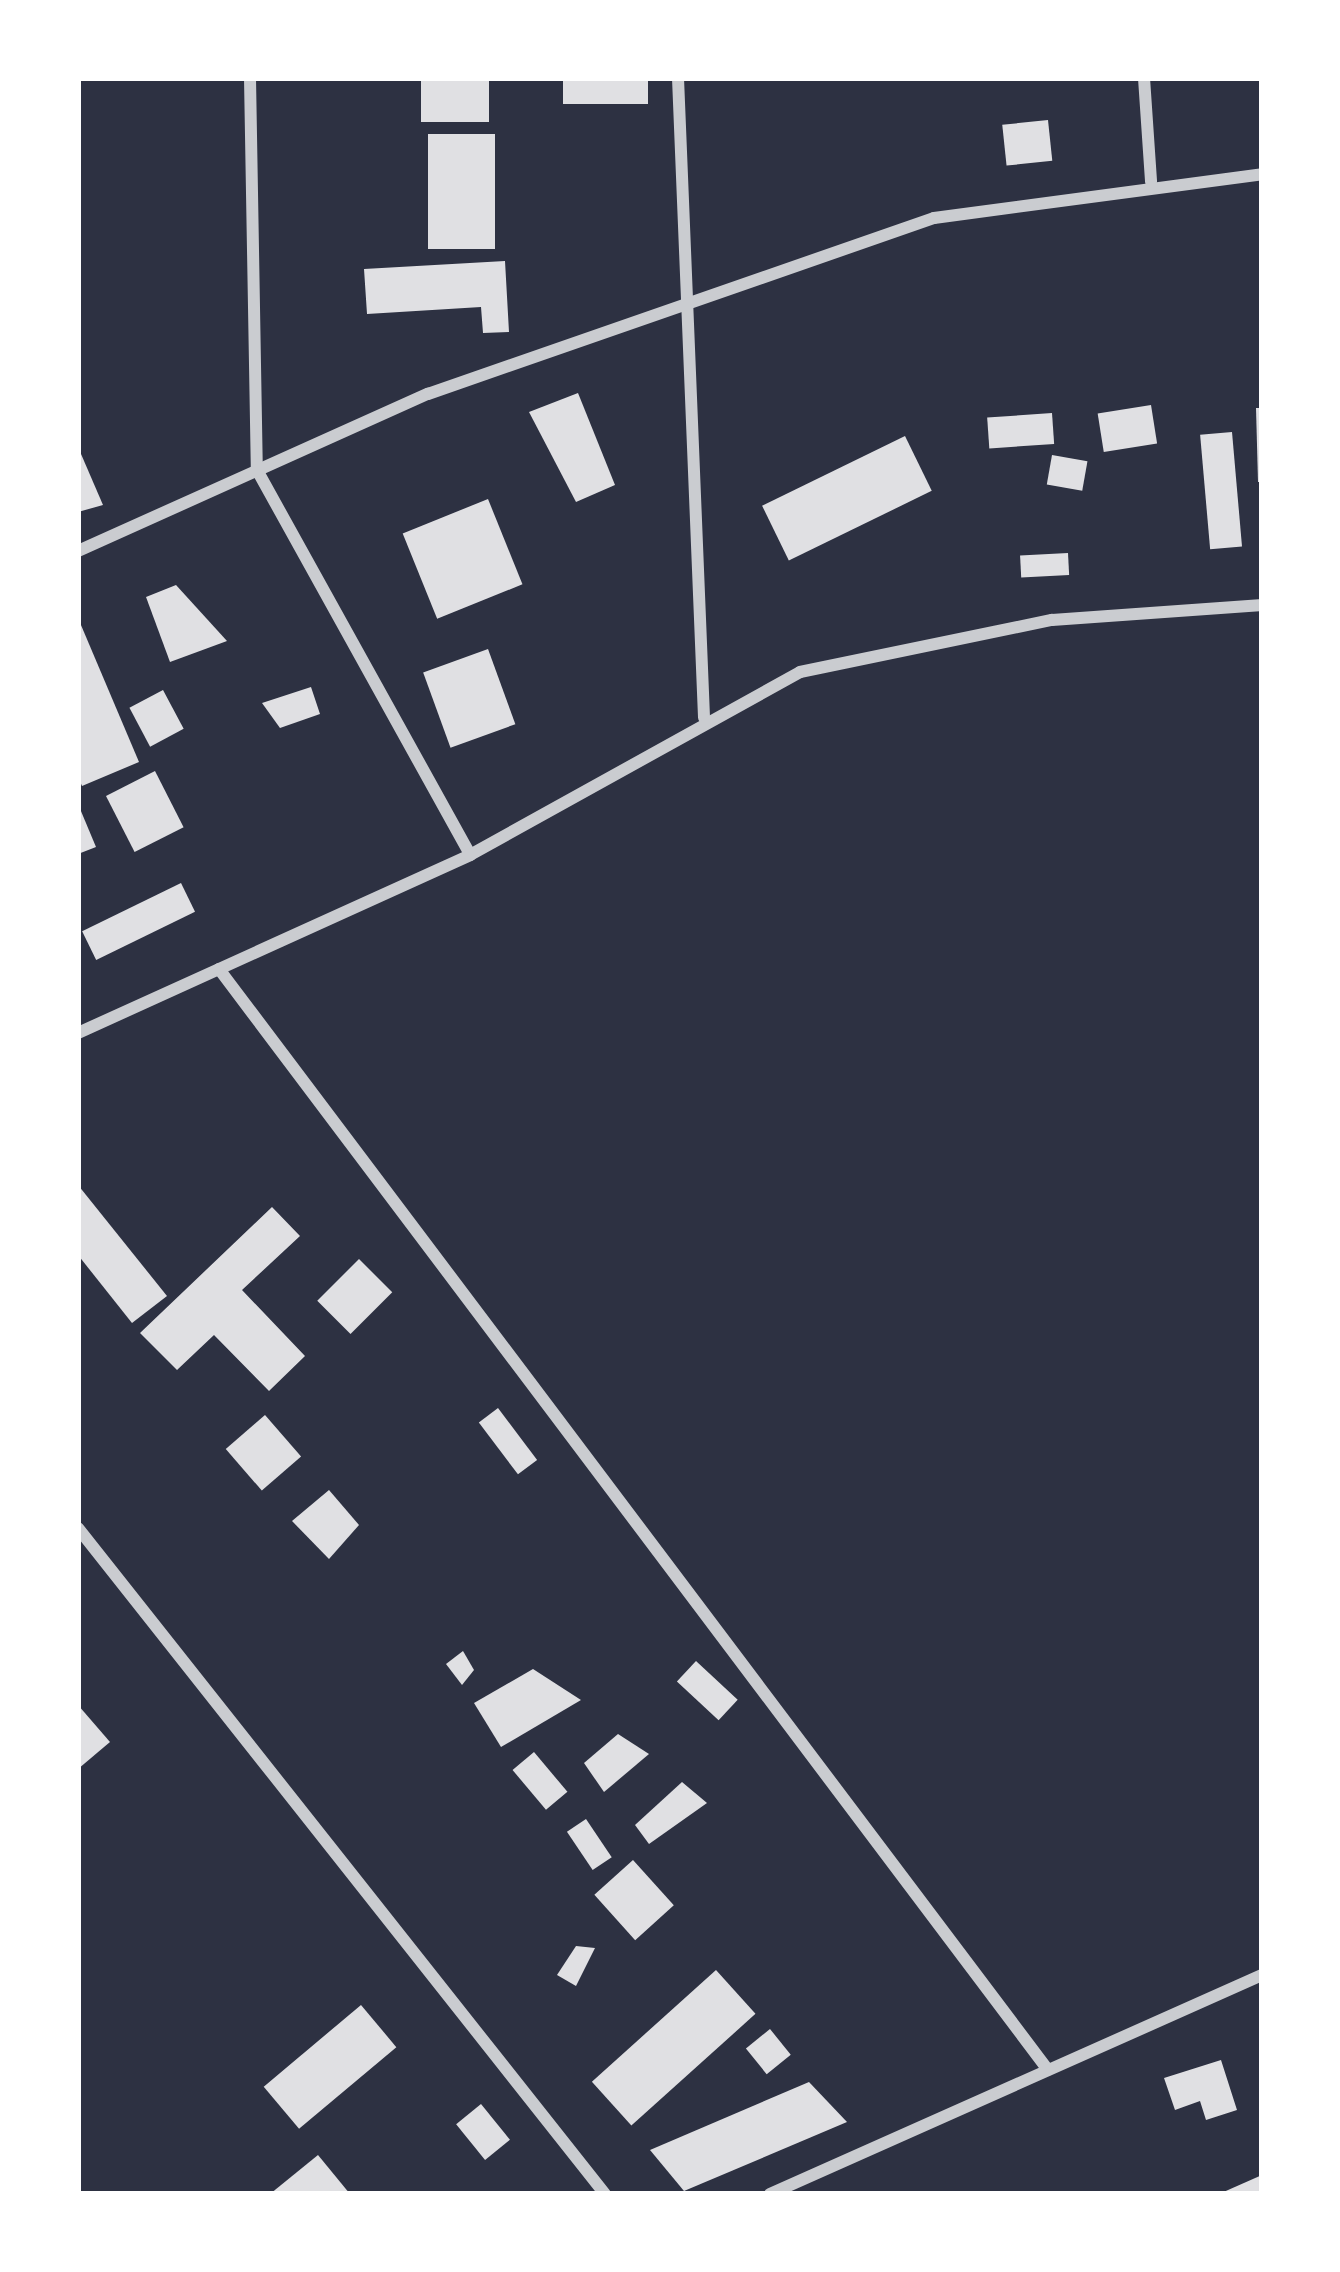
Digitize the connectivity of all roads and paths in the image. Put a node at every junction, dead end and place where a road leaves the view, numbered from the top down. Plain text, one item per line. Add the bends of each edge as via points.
1 (250, 78) edge
2 (678, 78) edge
3 (1144, 78) edge
4 (1262, 174) edge
5 (1150, 182) junction
6 (691, 302) junction
7 (257, 470) junction
8 (78, 551) edge
9 (1262, 605) edge
10 (704, 718) junction
11 (470, 855) junction
12 (219, 969) junction
13 (78, 1034) edge
14 (78, 1528) edge
15 (1262, 1976) edge
16 (1048, 2070) junction
17 (605, 2194) edge
18 (770, 2194) edge

1 - 7 street
2 - 6 street
3 - 5 street
4 - 5 street
5 - 6 street via 934,218
6 - 7 street via 428,394
6 - 10 street
7 - 8 street
7 - 11 street
9 - 10 street via 1029,625 800,671
10 - 11 street
11 - 12 street
12 - 13 street
12 - 16 street
14 - 17 street
15 - 16 street
16 - 18 street

